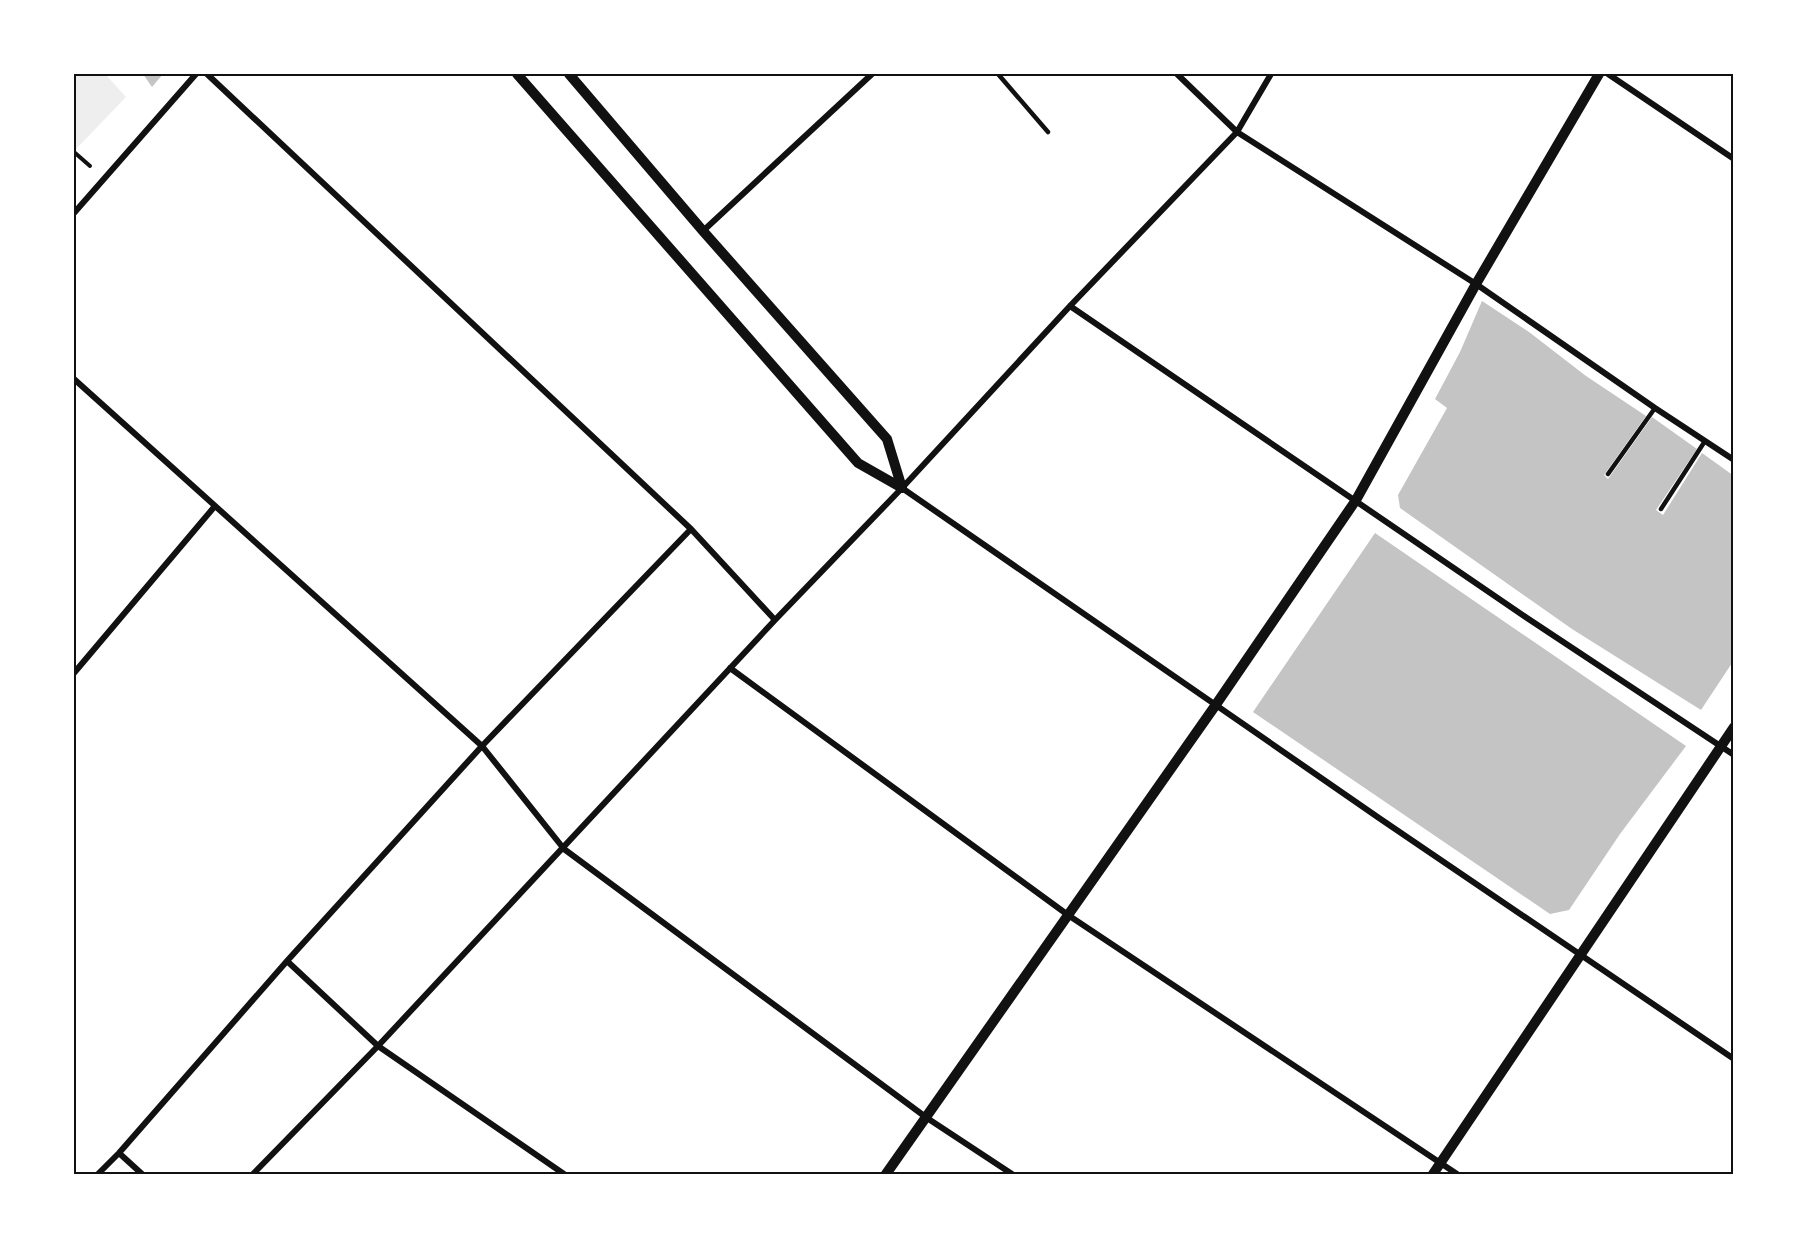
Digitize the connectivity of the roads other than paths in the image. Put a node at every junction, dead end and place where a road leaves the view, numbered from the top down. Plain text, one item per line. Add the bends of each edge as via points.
1 (196, 74) edge
2 (207, 74) edge
3 (518, 74) edge
4 (872, 74) edge
5 (998, 74) edge
6 (1177, 74) edge
7 (1271, 74) edge
8 (1599, 74) edge
9 (1608, 74) edge
10 (575, 76) edge
11 (1048, 132) dead end
12 (1237, 132) junction
13 (1734, 159) edge
14 (74, 213) edge
15 (703, 231) junction
16 (1476, 284) junction
17 (1070, 306) junction
18 (74, 379) edge
19 (1655, 408) junction
20 (1705, 441) junction
21 (1734, 460) edge
22 (1608, 474) dead end
23 (902, 488) junction
24 (1356, 500) junction
25 (215, 506) junction
26 (1661, 509) dead end
27 (691, 529) junction
28 (775, 620) junction
29 (730, 668) junction
30 (74, 673) edge
31 (1215, 706) junction
32 (1734, 727) edge
33 (482, 746) junction
34 (1720, 746) junction
35 (1734, 755) edge
36 (564, 849) junction
37 (1068, 915) junction
38 (1581, 954) junction
39 (287, 961) junction
40 (378, 1046) junction
41 (1734, 1059) edge
42 (927, 1118) junction
43 (119, 1153) junction
44 (1440, 1163) junction
45 (98, 1174) edge
46 (142, 1174) edge
47 (253, 1174) edge
48 (564, 1174) edge
49 (886, 1174) edge
50 (1012, 1174) edge
51 (1433, 1174) edge
52 (1457, 1174) edge

1 - 14 street
2 - 27 street
3 - 23 street via 858,463
4 - 15 street
5 - 11 lane
6 - 12 street
7 - 12 street
8 - 16 street
9 - 13 street
10 - 15 street
12 - 16 street
12 - 17 street
15 - 23 street via 887,440
16 - 19 street
16 - 24 street
17 - 23 street
17 - 24 street
18 - 25 street
19 - 20 street
19 - 22 lane
20 - 21 street
20 - 26 lane
23 - 28 street
23 - 31 street
24 - 31 street
24 - 34 street
25 - 30 street
25 - 33 street
27 - 28 street
27 - 33 street
28 - 29 street
29 - 36 street
29 - 37 street
31 - 37 street
31 - 38 street
32 - 34 street
33 - 36 street
33 - 39 street
34 - 35 street
34 - 38 street
36 - 40 street
36 - 42 street
37 - 42 street
37 - 44 street
38 - 41 street
38 - 44 street
39 - 40 street
39 - 43 street
40 - 47 street
40 - 48 street
42 - 49 street
42 - 50 street
43 - 45 street
43 - 46 street
44 - 51 street
44 - 52 street

